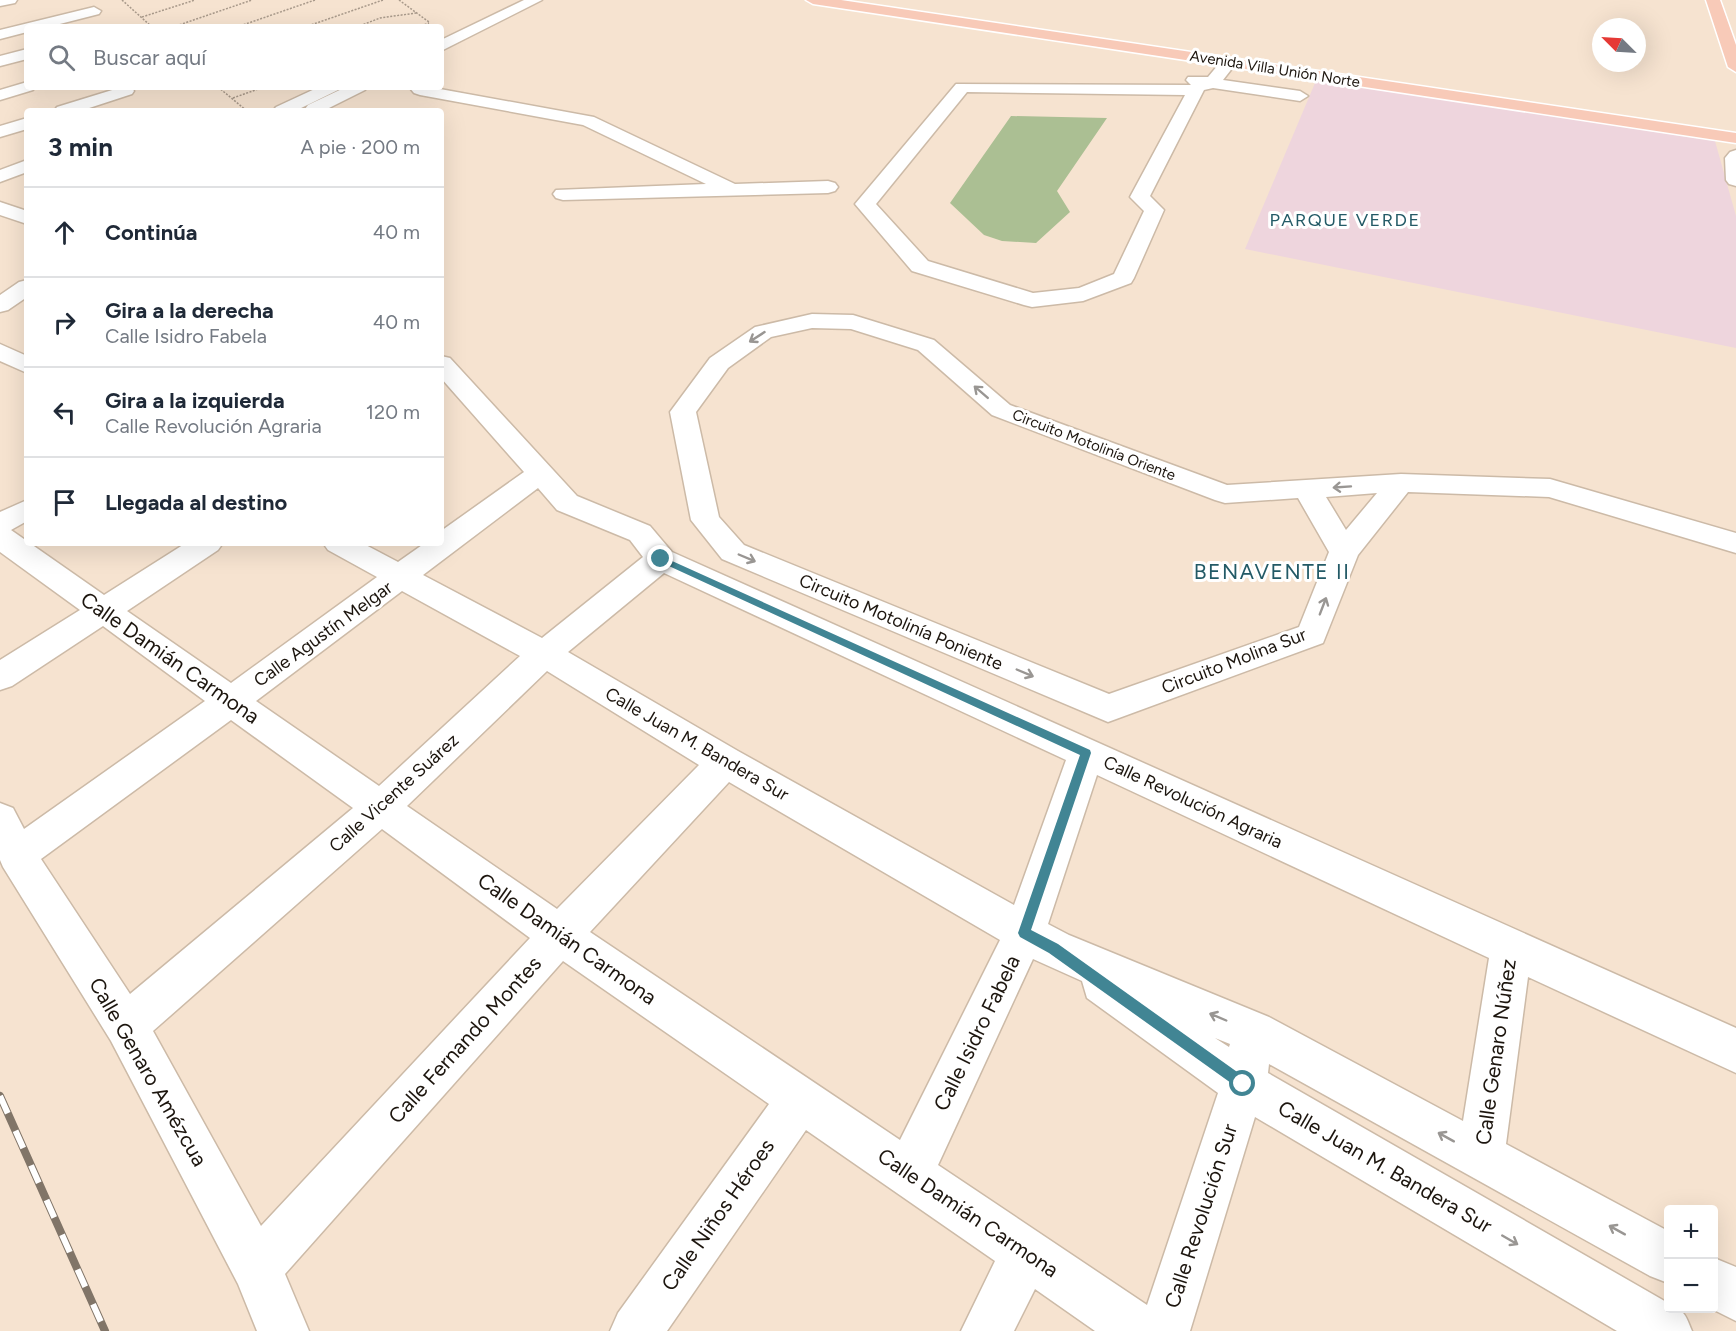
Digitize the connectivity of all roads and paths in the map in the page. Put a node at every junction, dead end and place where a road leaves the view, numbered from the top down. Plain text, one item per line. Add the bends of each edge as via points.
1 (10, 0) edge
2 (133, 0) edge
3 (195, 0) edge
4 (252, 0) edge
5 (315, 0) edge
6 (383, 0) edge
7 (399, 0) edge
8 (536, 0) edge
9 (813, 0) edge
10 (1713, 0) edge
11 (124, 1) edge
12 (0, 2) edge
13 (90, 5) edge
14 (510, 5) edge
15 (416, 13) junction
16 (142, 17) junction
17 (37, 24) edge
18 (103, 24) edge
19 (149, 24) edge
20 (182, 24) edge
21 (246, 24) edge
22 (314, 24) edge
23 (365, 24) edge
24 (425, 24) edge
25 (24, 28) edge
26 (0, 35) edge
27 (444, 41) edge
28 (24, 55) edge
29 (1202, 58) junction
30 (0, 61) edge
31 (1229, 62) junction
32 (1736, 67) edge
33 (24, 88) edge
34 (1197, 89) junction
35 (122, 90) edge
36 (125, 90) edge
37 (222, 90) edge
38 (255, 90) edge
39 (326, 90) edge
40 (353, 90) edge
41 (435, 90) edge
42 (0, 95) edge
43 (1300, 96) dead end
44 (232, 98) junction
45 (71, 108) edge
46 (130, 108) edge
47 (244, 108) edge
48 (288, 108) edge
49 (316, 108) edge
50 (24, 124) edge
51 (0, 132) edge
52 (1736, 138) edge
53 (1736, 156) edge
54 (24, 167) edge
55 (0, 176) edge
56 (1736, 180) edge
57 (828, 187) dead end
58 (731, 189) junction
59 (563, 194) dead end
60 (0, 208) edge
61 (24, 217) edge
62 (24, 289) edge
63 (0, 305) edge
64 (0, 351) edge
65 (24, 364) edge
66 (447, 380) edge
67 (539, 474) junction
68 (1401, 483) junction
69 (1307, 489) junction
70 (24, 511) edge
71 (705, 520) joint
72 (0, 524) edge
73 (0, 537) edge
74 (1736, 543) edge
75 (444, 545) edge
76 (203, 546) edge
77 (343, 546) edge
78 (442, 546) edge
79 (1344, 552) junction
80 (661, 559) junction
81 (399, 578) junction
82 (102, 609) junction
83 (544, 654) junction
84 (0, 676) edge
85 (231, 701) junction
86 (1108, 708) joint
87 (1086, 753) junction
88 (724, 762) junction
89 (380, 808) junction
90 (8, 837) edge
91 (560, 936) junction
92 (1039, 941) junction
93 (1511, 948) junction
94 (126, 1026) junction
95 (1254, 1032) junction
96 (1736, 1051) edge
97 (1243, 1084) junction
98 (800, 1099) junction
99 (1481, 1156) junction
100 (909, 1173) junction
101 (1026, 1253) junction
102 (1664, 1256) edge
103 (258, 1268) junction
104 (1718, 1286) edge
105 (1736, 1295) edge
106 (283, 1331) edge
107 (636, 1331) edge
108 (987, 1331) edge
109 (1140, 1331) edge
110 (1164, 1331) edge
111 (1666, 1331) edge

1 - 12 street
2 - 11 path
3 - 16 path
4 - 20 path
5 - 21 path
6 - 22 path
7 - 15 path
8 - 14 street
9 - 29 main road, Avenida Villa Unión Norte
10 - 32 main road
11 - 16 path
13 - 17 street
13 - 18 street
14 - 27 street
15 - 23 path
15 - 24 path via 429,22
16 - 19 path
25 - 26 street
28 - 30 street
29 - 31 main road, Avenida Villa Unión Norte
29 - 34 street
31 - 34 street
31 - 52 main road, Avenida Villa Unión Norte
33 - 42 street
34 - 34 street via 1140,197 1154,210 1124,278 1083,294 1032,300 920,266 865,204 962,87
34 - 43 street
35 - 45 street
36 - 46 street
37 - 44 path
38 - 44 path
39 - 48 street
40 - 49 street
41 - 58 street via 588,121
44 - 47 path
50 - 51 street
53 - 56 street
54 - 55 street
57 - 58 street
58 - 59 street
60 - 61 street
62 - 63 street
64 - 65 street
66 - 67 street, Calle Revolución Agraria
67 - 75 street, Calle Agustín Melgar
67 - 80 street, Calle Revolución Agraria via 567,503 640,533
68 -> 69 street, Circuito Motolinía Oriente
68 - 74 street, Circuito Motolinía Oriente via 1550,488
68 - 79 street, Circuito Molina Sur
69 -> 71 street, Circuito Motolinía Oriente via 1225,494 1001,410 926,345 853,322 812,321 763,332 719,363 682,412
69 - 79 street
70 - 72 street
71 -> 86 street, Circuito Motolinía Poniente via 733,552
73 - 82 street, Calle Damián Carmona
76 - 82 street
77 - 81 street, Calle Juan M. Bandera Sur
78 - 81 street, Calle Agustín Melgar
86 -> 79 street, Circuito Molina Sur via 1312,635
80 - 83 street, Calle Vicente Suárez
80 - 87 street, Calle Revolución Agraria
81 - 83 street, Calle Juan M. Bandera Sur
81 - 85 street, Calle Agustín Melgar
82 - 84 street
82 - 85 street, Calle Damián Carmona
83 - 88 street, Calle Juan M. Bandera Sur
83 - 89 street, Calle Vicente Suárez
85 - 89 street, Calle Damián Carmona
85 - 90 street, Calle Agustín Melgar
87 - 92 street, Calle Isidro Fabela
87 - 93 street, Calle Revolución Agraria
88 - 91 street, Calle Fernando Montes
88 - 92 street, Calle Juan M. Bandera Sur
89 - 91 street, Calle Damián Carmona
89 - 94 street, Calle Vicente Suárez
90 - 94 street, Calle Genaro Amézcua
91 - 98 street, Calle Damián Carmona
91 - 103 street, Calle Fernando Montes
95 -> 92 street, Calle Juan M. Bandera Sur
92 - 97 street, Calle Juan M. Bandera Sur
92 - 100 street, Calle Isidro Fabela
93 - 96 street, Calle Revolución Agraria
93 - 99 street, Calle Genaro Núñez
94 - 103 street, Calle Genaro Amézcua
95 - 97 street, Calle Revolución Sur
99 -> 95 street, Calle Juan M. Bandera Sur
97 - 110 street, Calle Revolución Sur
97 -> 111 street, Calle Juan M. Bandera Sur
98 - 100 street, Calle Damián Carmona
98 - 107 street, Calle Niños Héroes
102 -> 99 street, Calle Juan M. Bandera Sur
100 - 101 street, Calle Damián Carmona
101 - 108 street
101 - 109 street, Calle Damián Carmona
103 - 106 street, Calle Genaro Amézcua
104 - 105 street

